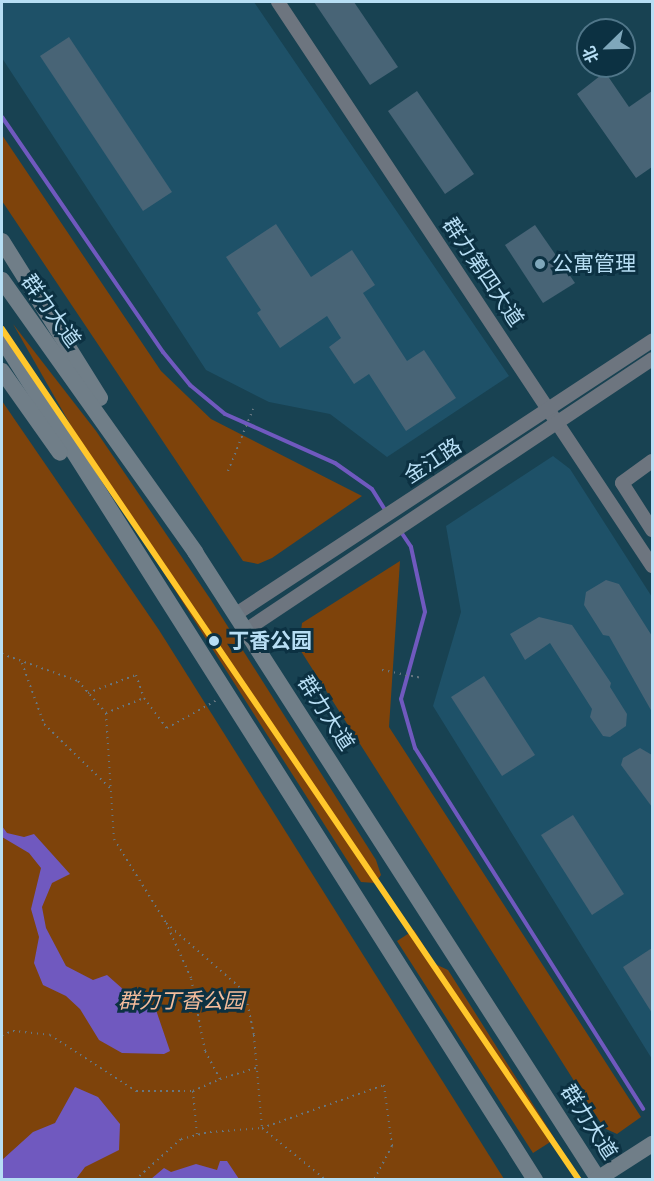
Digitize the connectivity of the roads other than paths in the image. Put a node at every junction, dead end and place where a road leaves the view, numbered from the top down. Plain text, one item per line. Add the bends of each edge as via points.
1 (279, 2) edge
2 (2, 241) edge
3 (2, 280) edge
4 (2, 339) edge
5 (652, 341) edge
6 (652, 359) edge
7 (2, 371) edge
8 (554, 416) junction
9 (652, 461) edge
10 (652, 530) edge
11 (195, 552) junction
12 (652, 566) edge
13 (157, 588) junction
14 (236, 614) junction
15 (246, 630) junction
16 (652, 1144) edge
17 (535, 1179) edge
18 (598, 1179) edge

1 - 8 street, 群力第四大道
2 - 11 main road
3 - 11 main road, 群力大道
4 - 13 main road
5 - 8 street, 金江路
6 - 8 street, 金江路
7 - 13 main road
8 - 12 street, 群力第四大道
8 - 14 street, 金江路 via 418,496
8 - 15 street, 金江路
9 - 10 street via 622,483
11 - 14 main road, 群力大道
13 - 17 main road
14 - 15 main road, 群力大道
15 - 18 main road, 群力大道
16 - 18 main road

